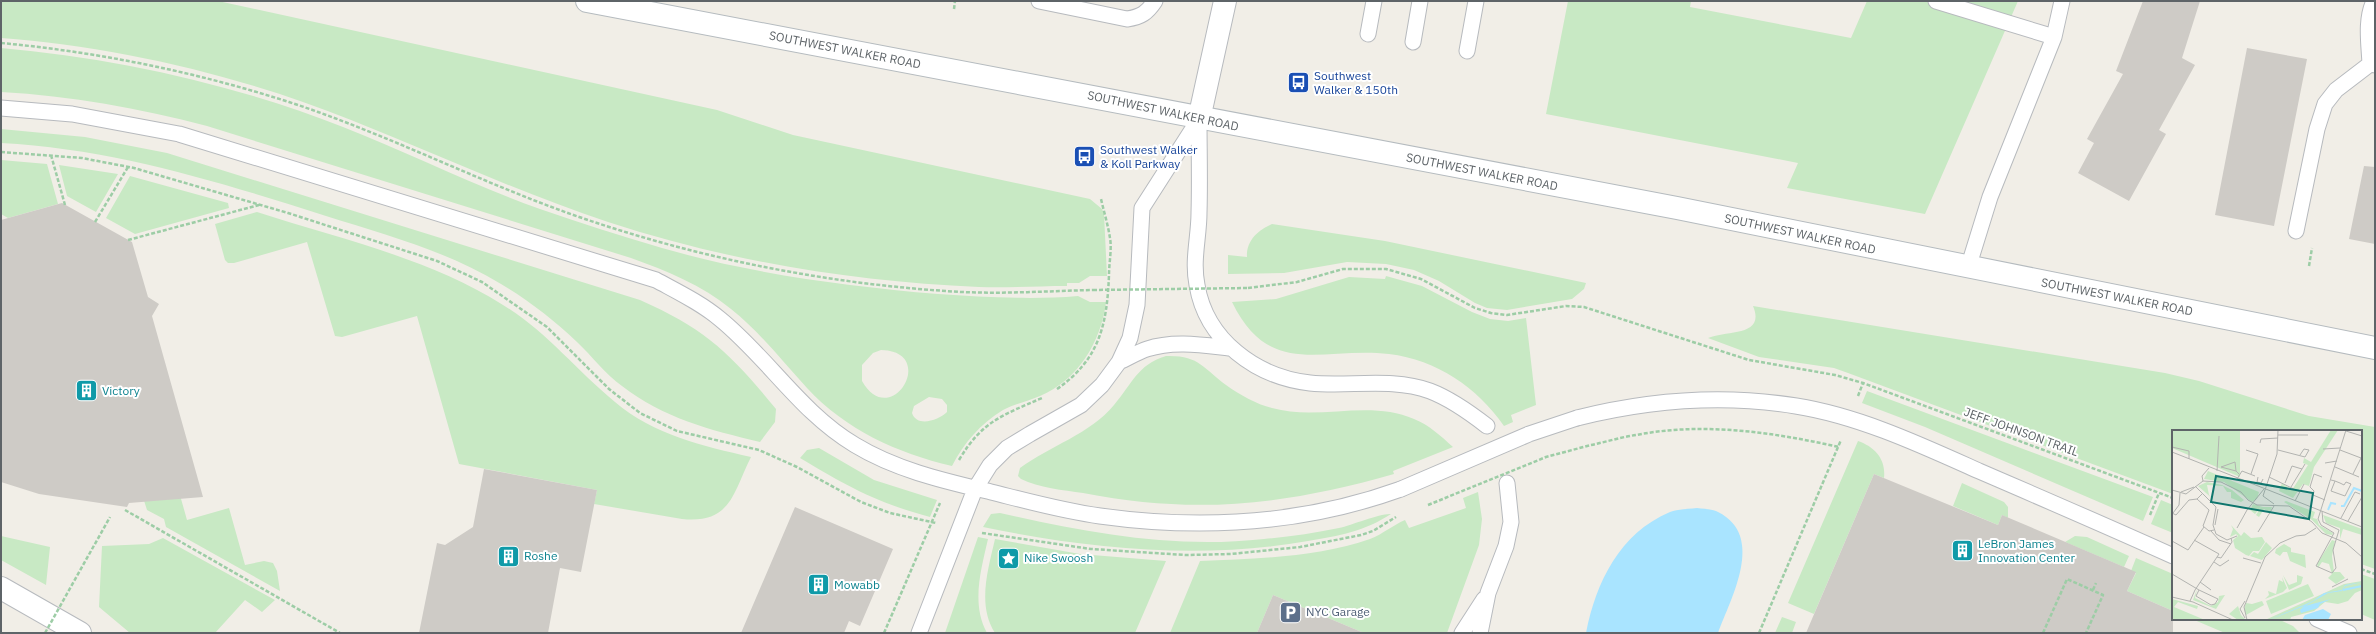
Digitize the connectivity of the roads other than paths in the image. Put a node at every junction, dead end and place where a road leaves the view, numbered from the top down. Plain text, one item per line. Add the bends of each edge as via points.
1 (587, 1) edge
2 (1039, 1) edge
3 (1090, 1) edge
4 (1093, 1) edge
5 (1154, 1) edge
6 (1225, 1) edge
7 (1374, 1) edge
8 (1420, 1) edge
9 (1476, 1) edge
10 (1936, 1) edge
11 (2062, 1) edge
12 (2374, 1) edge
13 (1368, 34) dead end
14 (2054, 36) junction
15 (1413, 42) dead end
16 (1467, 51) dead end
17 (2373, 64) edge
18 (1, 108) edge
19 (1199, 119) junction
20 (2296, 231) dead end
21 (1968, 268) junction
22 (1229, 348) junction
23 (2375, 348) edge
24 (1119, 362) junction
25 (1487, 426) dead end
26 (1506, 483) dead end
27 (975, 489) junction
28 (2172, 556) edge
29 (1, 588) edge
30 (1488, 593) junction
31 (2319, 620) edge
32 (80, 633) edge
33 (919, 633) edge
34 (1462, 633) edge
35 (1480, 633) edge
36 (2349, 633) edge

1 - 19 main road, SOUTHWEST WALKER ROAD via 1133,104
2 - 5 lane via 1127,19 1139,17 1149,11
3 - 4 lane
6 - 19 main road
7 - 13 lane
8 - 15 lane
9 - 16 lane
10 - 14 lane
11 - 14 lane
12 - 17 lane via 2370,9 2369,25
14 - 21 lane via 1990,197
17 - 20 lane via 2336,90 2325,104 2317,129
18 - 27 lane via 72,114 180,134 656,280 720,318 801,403 855,445 888,462
19 - 21 main road, SOUTHWEST WALKER ROAD via 1677,208
19 - 22 lane via 1200,214 1195,252 1197,286 1210,323
19 - 24 lane via 1142,208 1137,305 1130,338
21 - 23 main road, SOUTHWEST WALKER ROAD
22 - 24 lane via 1162,345 1148,348
22 - 25 lane via 1268,374 1310,383 1389,383 1430,390 1464,408
24 - 27 lane via 1102,385 1081,405 1008,448 990,466
26 - 30 lane via 1511,522 1506,546
27 - 28 lane, bridge via 1098,516 1184,524 1228,524 1309,514 1376,498 1529,434 1577,418 1642,405 1714,399 1796,406 1849,418 1936,452
27 - 33 lane
29 - 32 main road
30 - 34 lane
30 - 35 lane
31 - 36 lane

